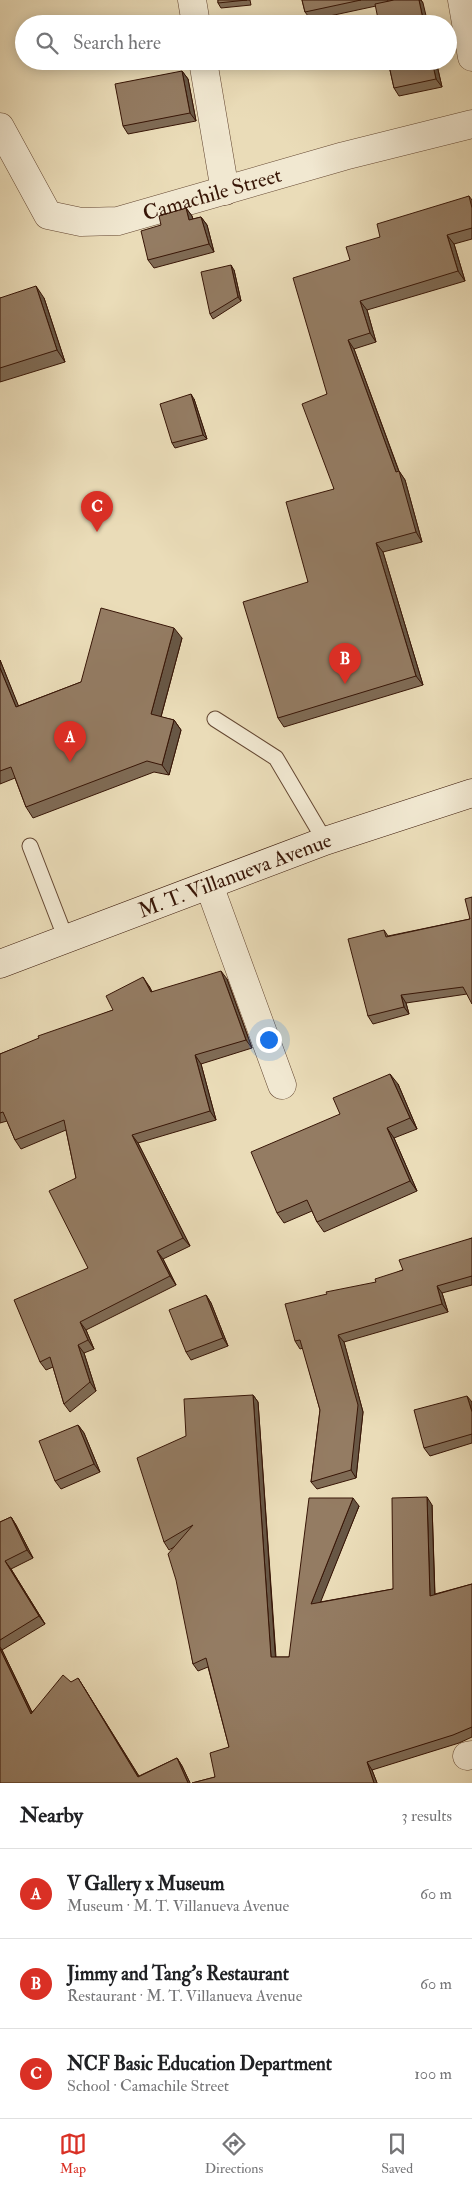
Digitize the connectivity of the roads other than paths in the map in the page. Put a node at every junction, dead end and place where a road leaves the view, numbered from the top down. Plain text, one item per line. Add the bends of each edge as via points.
1 (192, 0) edge
2 (462, 0) edge
3 (194, 15) edge
4 (472, 57) edge
5 (205, 70) edge
6 (472, 124) edge
7 (0, 127) edge
8 (225, 191) junction
9 (215, 719) dead end
10 (472, 793) edge
11 (325, 841) junction
12 (30, 846) dead end
13 (209, 885) junction
14 (66, 939) junction
15 (0, 964) edge
16 (282, 1085) dead end

1 - 3 street
2 - 4 street
5 - 8 street
6 - 8 street, Camachile Street via 344,156
7 - 8 street, Camachile Street via 48,215 81,222 118,221
9 - 11 lane via 276,758
10 - 11 street, M. T. Villanueva Avenue
11 - 13 street, M. T. Villanueva Avenue
12 - 14 lane
13 - 14 street, M. T. Villanueva Avenue
13 - 16 street
14 - 15 street, M. T. Villanueva Avenue

